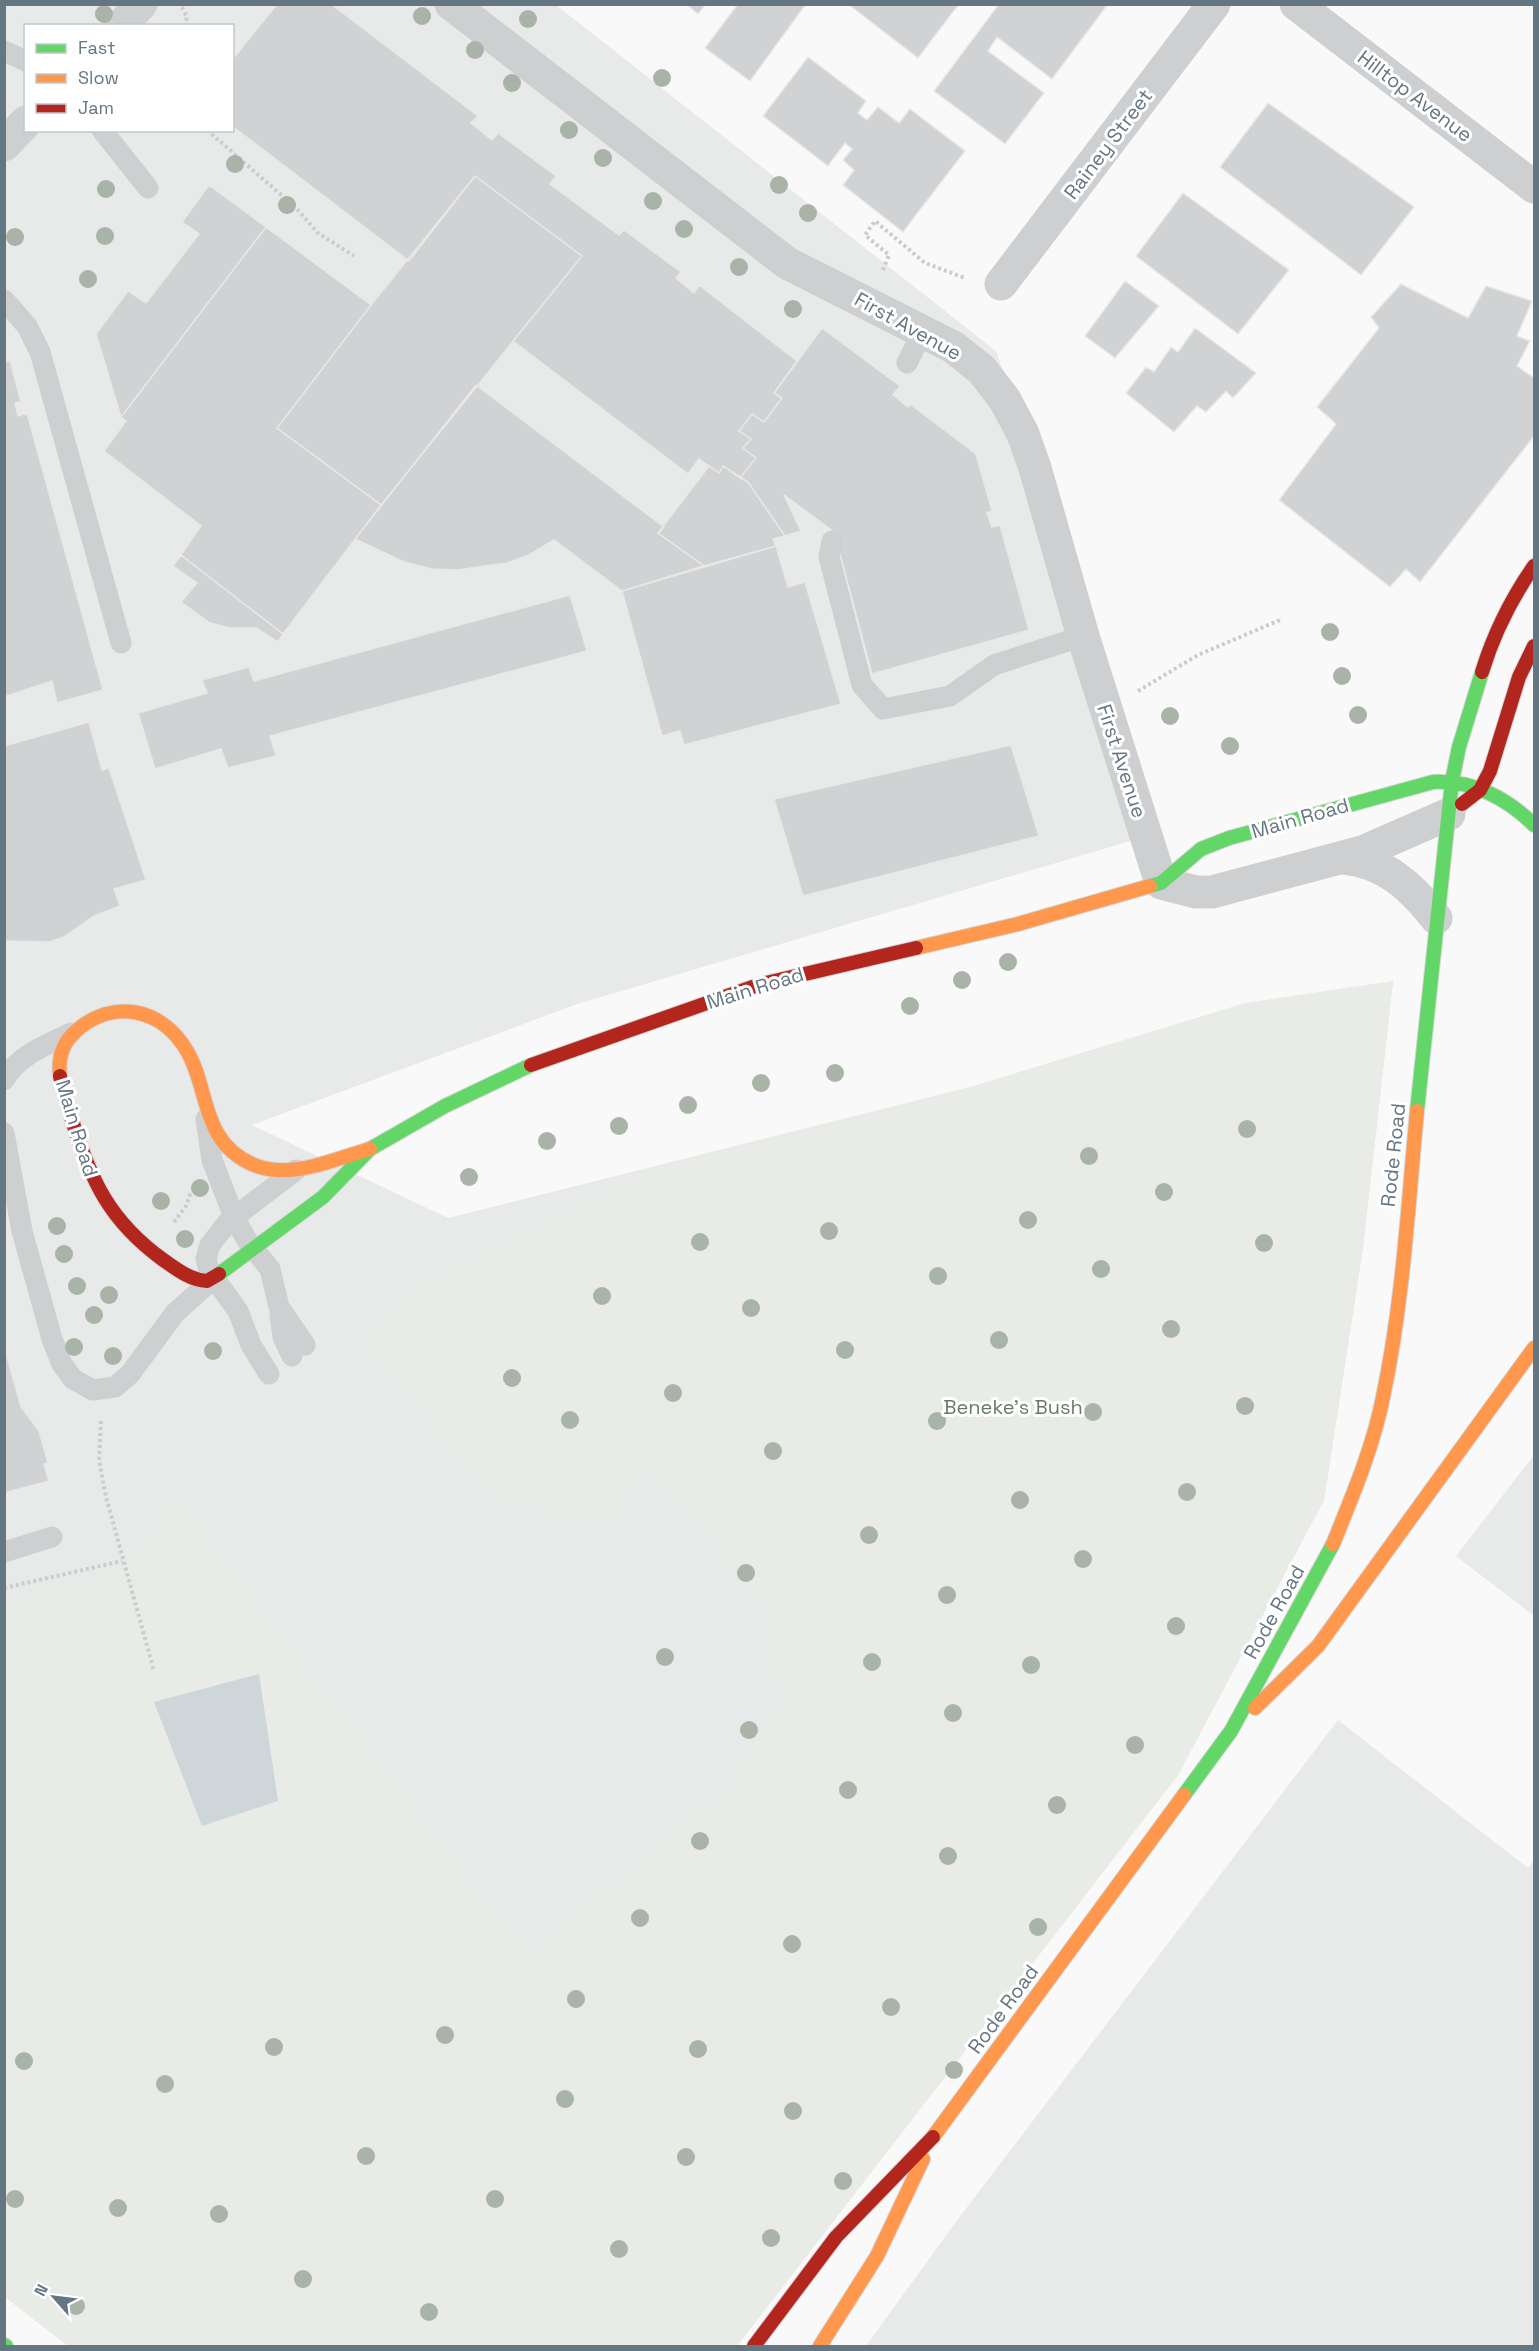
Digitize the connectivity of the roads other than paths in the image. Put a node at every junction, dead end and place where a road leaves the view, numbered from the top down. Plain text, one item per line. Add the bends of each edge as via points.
1 (141, 4) edge
2 (451, 4) edge
3 (1214, 4) edge
4 (1296, 4) edge
5 (123, 24) edge
6 (4, 51) edge
7 (24, 60) edge
8 (24, 124) edge
9 (104, 132) edge
10 (4, 145) edge
11 (148, 188) dead end
12 (1534, 188) edge
13 (1001, 284) road end
14 (4, 300) edge
15 (923, 331) junction
16 (907, 363) dead end
17 (832, 541) dead end
18 (1534, 566) edge
19 (1083, 636) junction
20 (121, 643) dead end
21 (1534, 646) edge
22 (1452, 781) junction
23 (1480, 790) junction
24 (1449, 814) junction
25 (1534, 825) edge
26 (1344, 858) junction
27 (1161, 883) junction
28 (1436, 918) junction
29 (79, 1029) junction
30 (4, 1080) edge
31 (206, 1111) junction
32 (4, 1132) edge
33 (370, 1149) junction
34 (299, 1168) junction
35 (234, 1217) junction
36 (254, 1250) junction
37 (214, 1278) junction
38 (1534, 1348) edge
39 (298, 1350) dead end
40 (269, 1374) dead end
41 (51, 1537) dead end
42 (4, 1552) edge
43 (1231, 1731) junction
44 (934, 2136) junction
45 (754, 2346) edge
46 (820, 2346) edge

1 - 5 street
2 - 15 street, First Avenue via 787,263
3 - 13 street, Rainey Street
4 - 12 street, Hilltop Avenue
6 - 7 lane
8 - 10 street
9 - 11 lane
14 - 20 lane via 27,326 40,352
15 - 16 lane
15 - 19 street, First Avenue via 953,347 982,370 1005,400 1023,434
17 - 19 lane via 829,557 862,686 883,710 950,696 994,665
18 - 22 main road, Rode Road via 1513,596 1482,662
19 - 27 street, First Avenue
21 - 23 main road
22 - 23 main road
22 - 24 main road, Rode Road
22 - 27 main road, Main Road via 1433,782 1229,838 1201,849
23 - 24 main road
23 - 25 main road via 1512,806
24 - 26 street
24 - 28 main road, Rode Road
26 - 27 street via 1212,892
26 - 28 street via 1362,860 1394,874
27 - 33 main road, Main Road via 1018,924 758,985 604,1036 482,1087
28 - 43 main road, Rode Road via 1396,1316 1383,1399 1360,1476 1329,1553
29 - 30 lane via 25,1057
29 - 31 main road, Main Road via 117,1010 143,1012 159,1020 190,1056
29 - 37 main road, Main Road via 65,1043 59,1069 83,1157 104,1202 148,1249 194,1279
31 - 34 main road, Main Road via 218,1133 248,1161 273,1169
31 - 35 lane via 209,1151
32 - 37 lane via 22,1230 56,1352 73,1378 88,1388 115,1387 126,1379 175,1313
33 - 34 main road, Main Road
33 - 36 main road, Main Road via 334,1187
34 - 35 lane
35 - 36 lane
35 - 37 lane via 206,1255
36 - 37 main road, Main Road
36 - 39 lane via 270,1269
37 - 40 lane via 238,1311 251,1345
38 - 43 main road, Rode Road via 1318,1646
41 - 42 lane
43 - 44 main road, Rode Road
44 - 45 main road, Rode Road via 836,2237
44 - 46 main road, Rode Road via 877,2256

